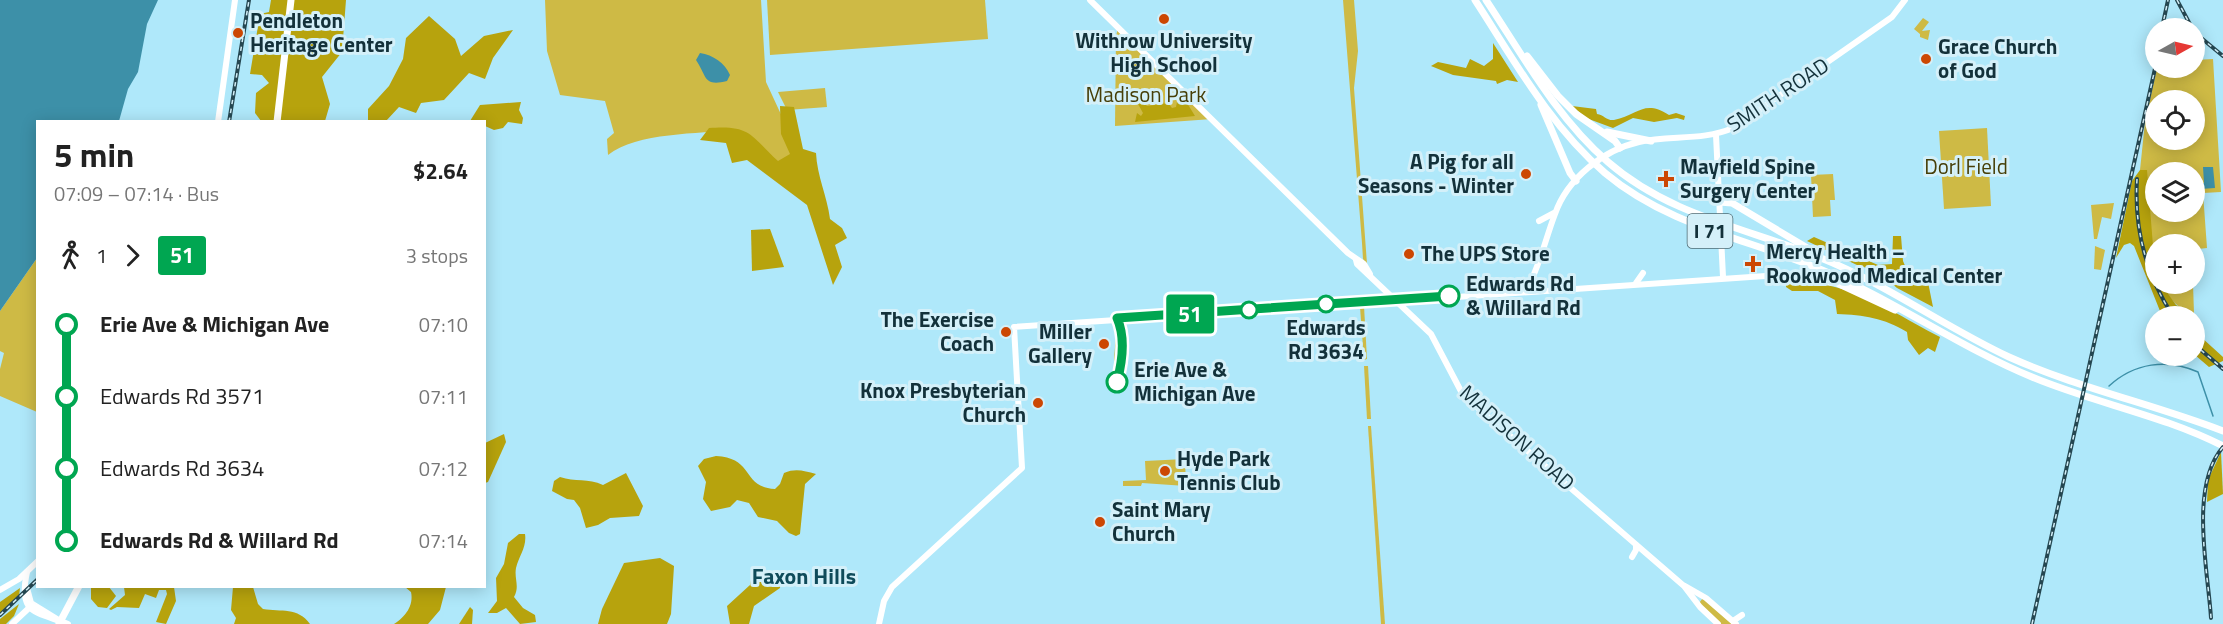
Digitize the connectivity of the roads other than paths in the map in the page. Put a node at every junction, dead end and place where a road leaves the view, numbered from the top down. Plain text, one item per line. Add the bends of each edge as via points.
1 (235, 0) edge
2 (291, 0) edge
3 (1090, 0) edge
4 (1475, 0) edge
5 (1486, 0) edge
6 (1905, 0) edge
7 (1520, 51) junction
8 (1540, 100) junction
9 (218, 120) edge
10 (277, 120) edge
11 (1593, 127) junction
12 (1716, 135) junction
13 (1651, 141) junction
14 (1618, 149) junction
15 (1576, 181) junction
16 (1719, 202) junction
17 (1555, 213) junction
18 (1539, 221) dead end
19 (1820, 258) junction
20 (1643, 273) dead end
21 (1781, 275) joint
22 (1723, 277) junction
23 (1636, 283) junction
24 (1526, 291) junction
25 (1413, 299) junction
26 (1397, 300) junction
27 (1408, 311) junction
28 (1912, 316) junction
29 (1486, 401) dead end
30 (1482, 412) junction
31 (2223, 430) edge
32 (2223, 446) edge
33 (1636, 544) junction
34 (1632, 556) dead end
35 (36, 563) edge
36 (27, 572) junction
37 (1684, 586) junction
38 (78, 588) edge
39 (0, 590) edge
40 (1699, 593) junction
41 (24, 599) junction
42 (1694, 600) junction
43 (31, 606) junction
44 (1742, 615) dead end
45 (20, 617) junction
46 (1734, 622) edge
47 (62, 623) edge
48 (12, 624) edge
49 (879, 624) edge
50 (1718, 624) edge

1 - 9 main road
2 - 10 highway
3 - 26 main road, MADISON ROAD
4 - 8 highway, I 71
5 - 7 highway, I 71
6 - 12 main road, SMITH ROAD via 1892,17 1848,49 1750,118
7 - 11 highway via 1530,58 1558,96
7 - 19 highway, I 71 via 1569,123 1607,162 1644,189 1695,216
8 - 15 highway
8 - 28 highway, I 71 via 1604,172 1644,201 1704,229 1822,270
11 - 13 highway
11 - 14 highway via 1615,141
12 - 13 main road, SMITH ROAD
12 - 16 main road
13 - 14 main road, SMITH ROAD
14 - 15 main road, SMITH ROAD
15 - 17 main road, SMITH ROAD
16 - 19 highway via 1732,203
16 - 22 main road
17 - 18 main road
17 - 24 main road via 1546,246
19 - 31 highway, I 71 via 2008,356
20 - 23 main road
21 - 22 main road
21 - 28 highway via 1837,284
22 - 23 main road
23 - 24 main road
24 - 25 main road
25 - 26 main road
25 - 27 main road
26 - 27 main road, MADISON ROAD
26 - 49 main road via 1014,327 1022,468 892,587
27 - 30 main road, MADISON ROAD via 1433,338 1463,395
28 - 32 highway, I 71 via 2032,377
29 - 30 main road
30 - 33 main road, MADISON ROAD
33 - 34 main road
33 - 37 main road, MADISON ROAD
35 - 36 main road
36 - 39 main road
36 - 41 main road
36 - 43 main road
37 - 40 main road, MADISON ROAD
37 - 42 main road, MADISON ROAD
38 - 47 highway
40 - 42 main road
40 - 46 main road, MADISON ROAD
41 - 43 main road
41 - 45 main road
42 - 50 main road, MADISON ROAD
43 - 45 main road
43 - 47 main road
44 - 46 main road
45 - 48 main road

